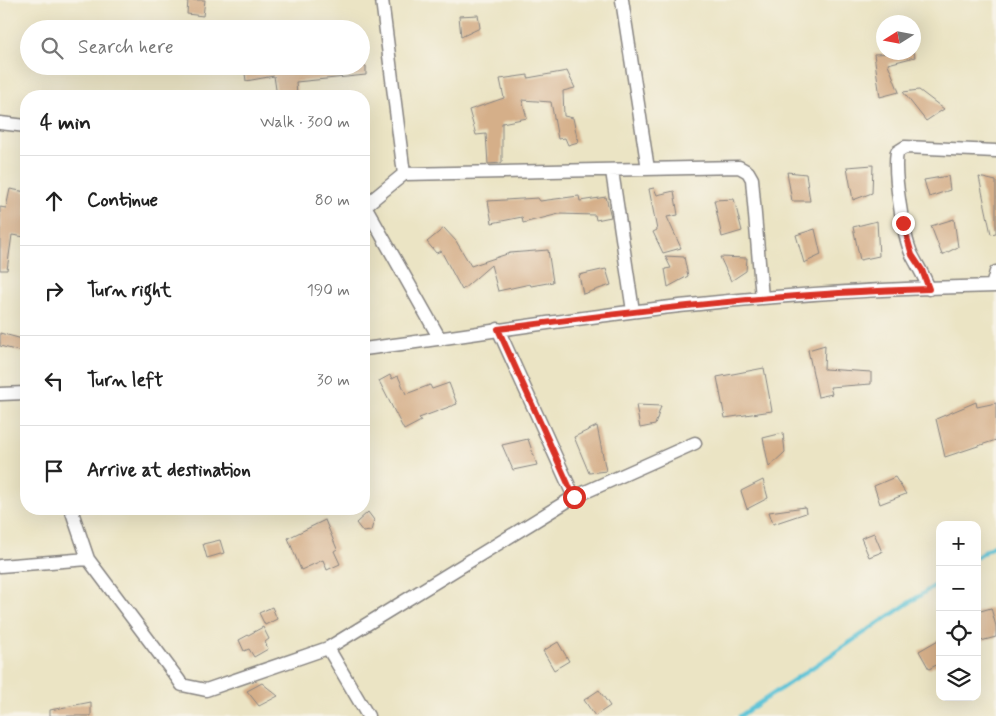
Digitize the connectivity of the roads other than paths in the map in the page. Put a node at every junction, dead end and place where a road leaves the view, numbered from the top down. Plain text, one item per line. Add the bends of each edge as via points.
1 (382, 0) edge
2 (622, 0) edge
3 (0, 124) edge
4 (20, 126) edge
5 (996, 150) edge
6 (648, 169) junction
7 (612, 171) junction
8 (404, 174) junction
9 (370, 201) edge
10 (370, 214) edge
11 (996, 272) edge
12 (994, 286) edge
13 (929, 289) junction
14 (762, 298) junction
15 (633, 311) junction
16 (498, 329) junction
17 (440, 339) junction
18 (370, 348) edge
19 (20, 393) edge
20 (0, 394) edge
21 (695, 443) dead end
22 (574, 497) junction
23 (73, 515) edge
24 (88, 559) junction
25 (0, 566) edge
26 (328, 648) junction
27 (368, 716) edge

1 - 8 street
2 - 6 street
3 - 4 street
5 - 13 street via 904,147 898,152 903,223 912,255
6 - 7 street
6 - 14 street via 740,167 748,172 752,179
7 - 8 street
7 - 15 street
8 - 9 street
10 - 17 street
11 - 12 street
12 - 13 street
13 - 14 street
14 - 15 street
15 - 16 street
16 - 17 street
16 - 22 street
17 - 18 street
19 - 20 street
21 - 22 street
22 - 26 street
23 - 24 street
24 - 25 street
24 - 26 street via 182,685 206,690
26 - 27 street

